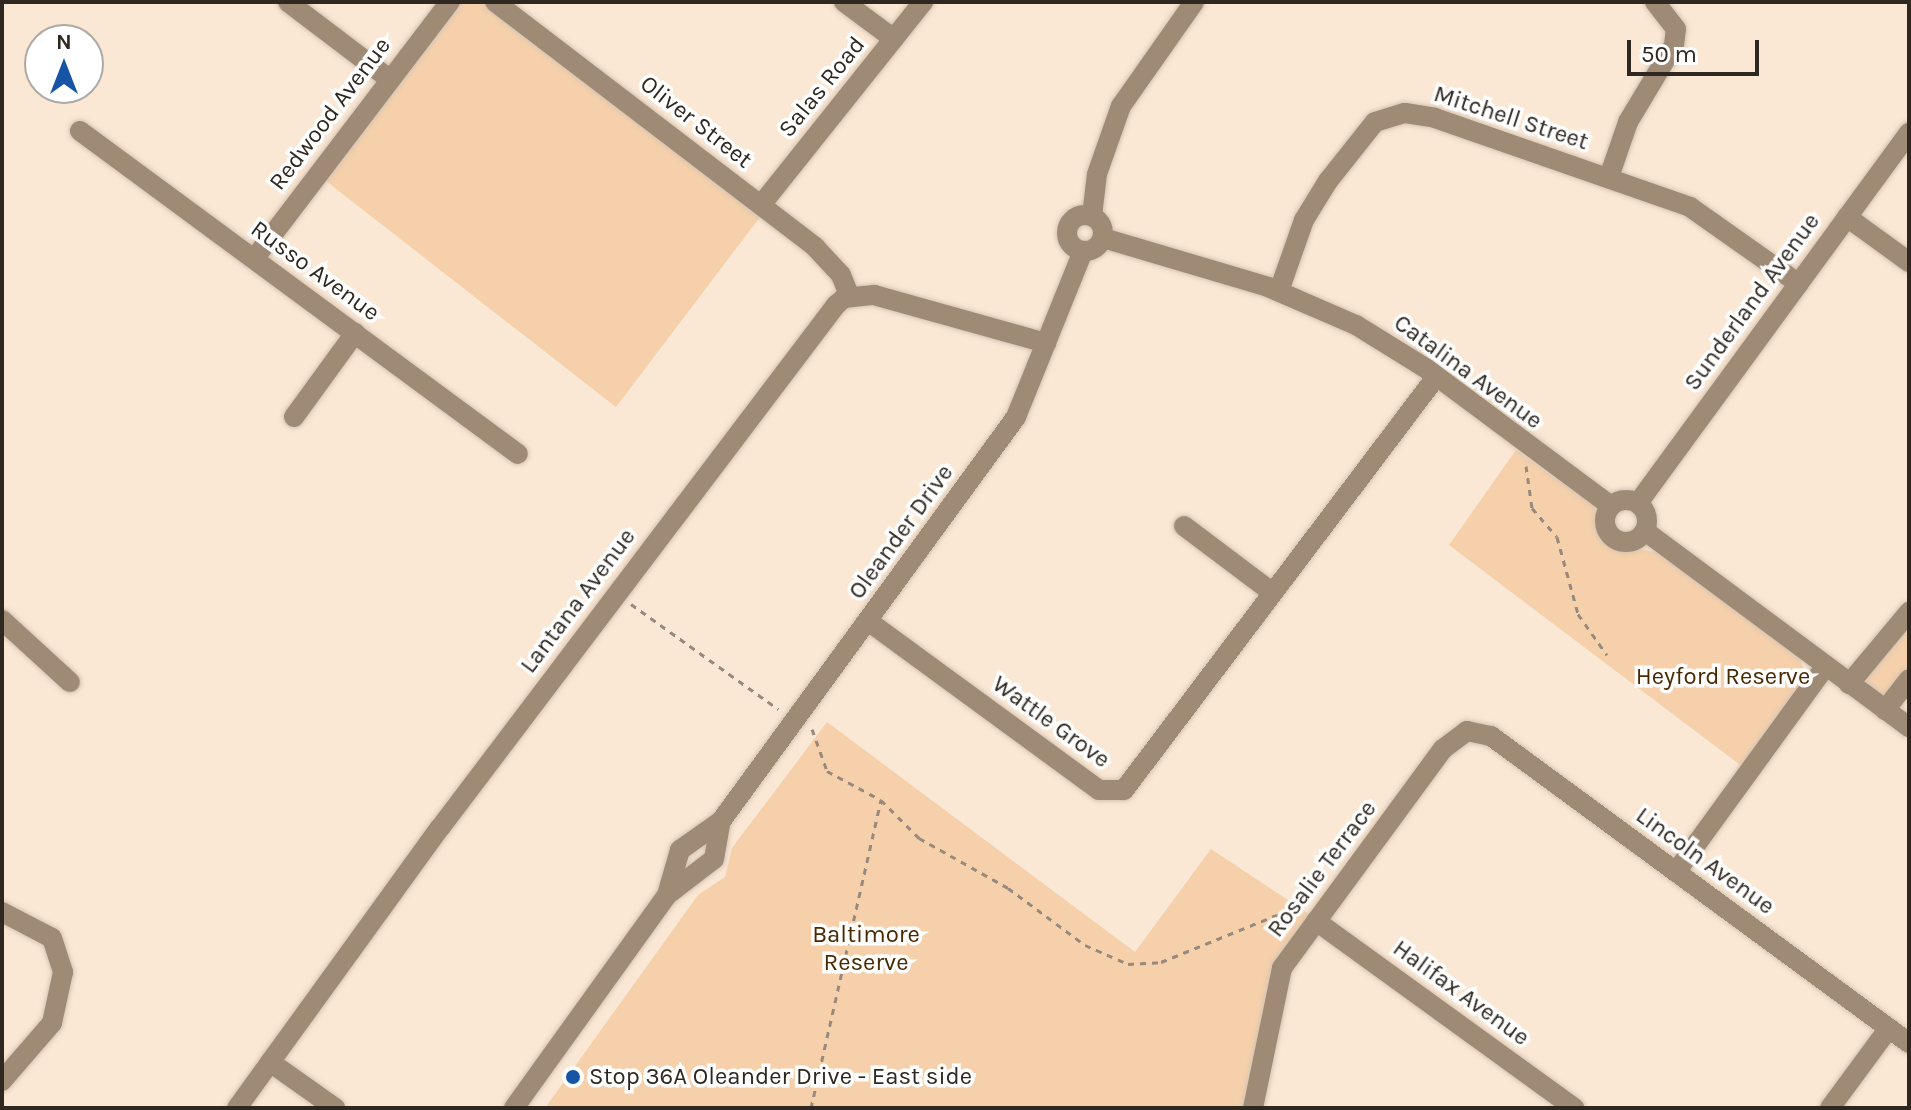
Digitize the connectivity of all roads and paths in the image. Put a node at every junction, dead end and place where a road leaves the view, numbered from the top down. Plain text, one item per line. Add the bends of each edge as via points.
1 (288, 2) edge
2 (450, 2) edge
3 (495, 2) edge
4 (844, 2) edge
5 (923, 2) edge
6 (1194, 2) edge
7 (1655, 2) edge
8 (894, 39) junction
9 (388, 78) junction
10 (80, 131) dead end
11 (1909, 133) edge
12 (1609, 177) junction
13 (761, 205) junction
14 (1092, 216) junction
15 (1847, 217) junction
16 (1103, 238) junction
17 (1083, 251) junction
18 (254, 259) junction
19 (1909, 262) edge
20 (1799, 284) junction
21 (1279, 291) junction
22 (850, 297) junction
23 (355, 333) junction
24 (1046, 343) junction
25 (1436, 377) junction
26 (294, 417) dead end
27 (518, 454) dead end
28 (1526, 466) dead end
29 (1638, 503) junction
30 (1611, 506) junction
31 (1184, 526) dead end
32 (1645, 531) junction
33 (1273, 593) junction
34 (616, 594) junction
35 (1909, 612) edge
36 (2, 620) edge
37 (868, 621) junction
38 (1607, 655) dead end
39 (1825, 667) junction
40 (1909, 679) edge
41 (70, 682) dead end
42 (1849, 684) junction
43 (1885, 710) junction
44 (794, 720) junction
45 (1909, 727) edge
46 (1467, 731) joint
47 (881, 800) junction
48 (721, 821) junction
49 (1676, 872) junction
50 (667, 895) junction
51 (2, 912) edge
52 (1316, 921) junction
53 (1889, 1028) junction
54 (1909, 1043) edge
55 (270, 1062) junction
56 (2, 1081) edge
57 (237, 1108) edge
58 (335, 1108) edge
59 (514, 1108) edge
60 (811, 1108) edge
61 (1253, 1108) edge
62 (1574, 1108) edge
63 (1830, 1108) edge

1 - 9 street
2 - 9 street, Redwood Avenue
3 - 13 street, Oliver Street
4 - 8 street
5 - 8 street, Salas Road
6 - 14 street via 1121,106 1097,174
7 - 12 street via 1676,29 1674,45 1628,122
8 - 13 street, Salas Road
9 - 18 street, Redwood Avenue
10 - 18 street, Russo Avenue
11 - 15 street, Sunderland Avenue
12 - 20 street, Mitchell Street via 1690,207
12 - 21 street, Mitchell Street via 1435,118 1385,116 1366,130 1304,220
13 - 22 street, Oliver Street via 831,260
14 - 16 street via 1101,223
14 - 17 street via 1075,218 1067,231 1070,244
15 - 19 street
15 - 20 street, Sunderland Avenue
16 - 17 street via 1095,249
16 - 21 street, Catalina Avenue
17 - 24 street, Oleander Drive
18 - 23 street, Russo Avenue
20 - 29 street, Sunderland Avenue
21 - 25 street, Catalina Avenue via 1356,325
22 - 24 street via 893,299
22 - 34 street, Lantana Avenue via 818,327
23 - 26 street
23 - 27 street, Russo Avenue
24 - 37 street, Oleander Drive via 1016,417
25 - 30 street, Catalina Avenue
25 - 33 street, Wattle Grove
28 - 38 path via 1526,495 1557,537 1578,614
29 - 30 street via 1626,500
29 - 32 street via 1646,514
30 - 32 street via 1605,521 1611,535 1626,541
31 - 33 street
32 - 39 street
33 - 37 street, Wattle Grove via 1133,784 1111,793 1089,783
34 - 44 path
34 - 55 street, Lantana Avenue
35 - 42 street
36 - 41 street
37 - 44 street, Oleander Drive
39 - 42 street
39 - 49 street
40 - 43 street
42 - 43 street
43 - 45 street
44 - 47 path via 816,730 827,771
44 - 48 street, Oleander Drive
46 - 49 street, Lincoln Avenue via 1491,736
46 - 52 street, Rosalie Terrace via 1443,749
47 - 52 path via 919,838 1008,888 1085,945 1128,964 1161,962 1277,915
47 - 60 path
48 - 50 street, Oleander Drive via 680,850
48 - 50 street, Oleander Drive via 714,859
49 - 53 street, Lincoln Avenue
50 - 59 street, Oleander Drive
51 - 56 street via 52,938 63,972 52,1023
52 - 61 street, Rosalie Terrace via 1282,968
52 - 62 street, Halifax Avenue
53 - 54 street, Lincoln Avenue
53 - 63 street
55 - 57 street, Lantana Avenue
55 - 58 street

